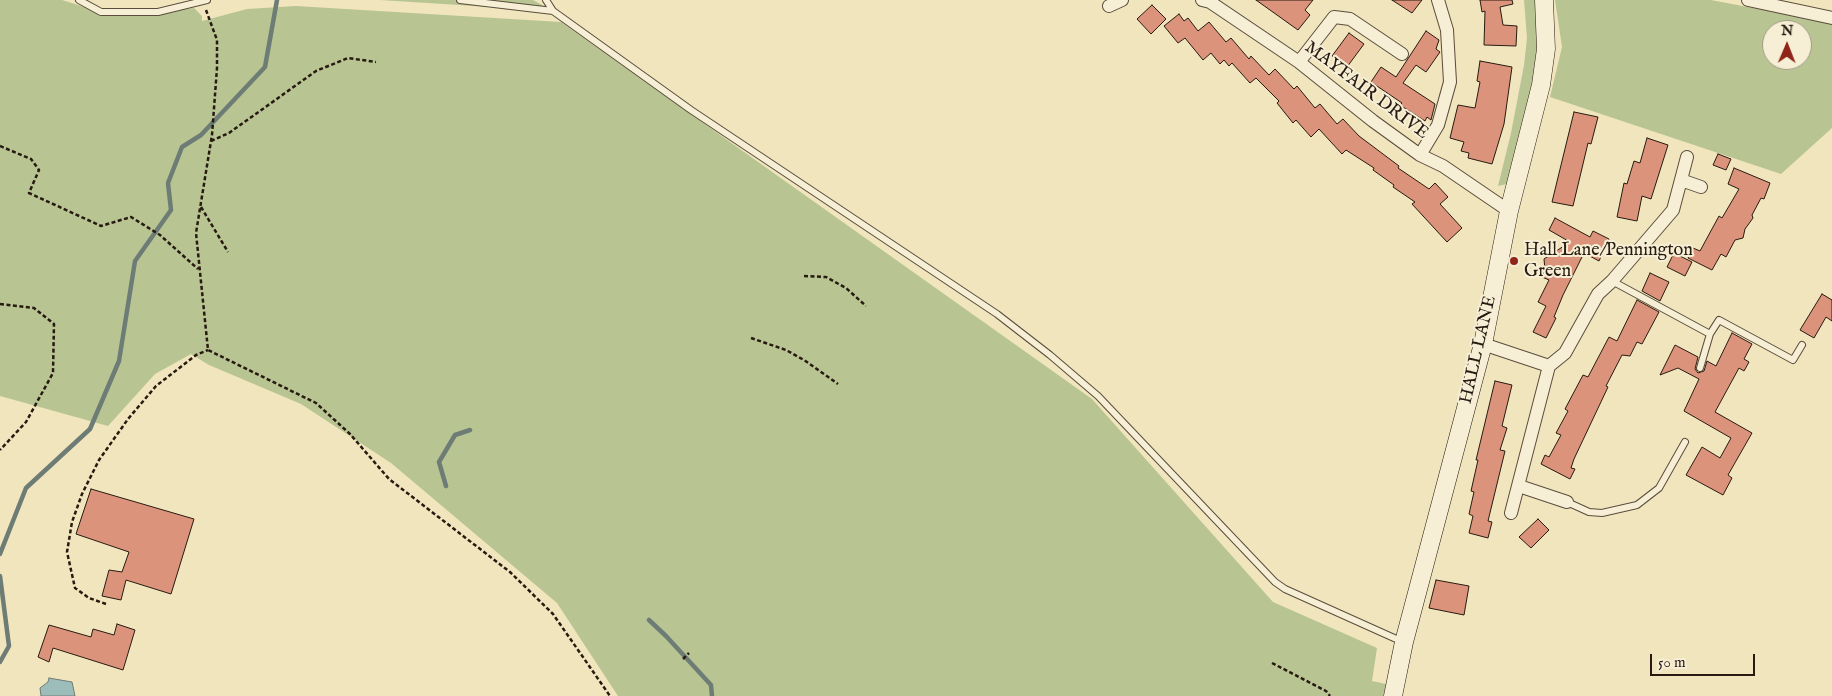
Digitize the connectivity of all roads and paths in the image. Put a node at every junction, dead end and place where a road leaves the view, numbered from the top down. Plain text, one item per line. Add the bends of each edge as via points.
1 (80, 0) edge
2 (205, 0) edge
3 (460, 0) edge
4 (546, 0) edge
5 (1122, 0) edge
6 (1438, 0) edge
7 (1544, 0) edge
8 (1748, 0) edge
9 (1208, 1) edge
10 (1109, 6) dead end
11 (553, 11) junction
12 (1832, 18) edge
13 (1402, 54) dead end
14 (376, 62) dead end
15 (1300, 62) junction
16 (211, 141) junction
17 (0, 146) edge
18 (1420, 155) junction
19 (1687, 157) dead end
20 (1681, 180) junction
21 (1701, 187) dead end
22 (201, 206) junction
23 (1509, 211) junction
24 (228, 252) dead end
25 (200, 270) junction
26 (804, 276) dead end
27 (1612, 281) junction
28 (0, 304) edge
29 (866, 306) dead end
30 (1710, 334) junction
31 (750, 338) dead end
32 (1482, 344) junction
33 (1802, 345) dead end
34 (208, 350) junction
35 (1549, 366) junction
36 (1700, 368) dead end
37 (838, 384) dead end
38 (1685, 442) dead end
39 (0, 450) edge
40 (1519, 486) junction
41 (1567, 502) joint
42 (1511, 514) dead end
43 (106, 604) dead end
44 (1404, 642) junction
45 (689, 653) dead end
46 (683, 660) dead end
47 (1272, 663) dead end
48 (610, 696) edge
49 (1330, 696) edge
50 (1393, 696) edge

1 - 2 lane via 101,12 158,12
2 - 16 path via 217,40
3 - 11 lane
4 - 11 lane
5 - 10 street
6 - 18 street via 1447,30 1450,82 1438,125
7 - 23 street, HALL LANE via 1546,49 1541,85
8 - 12 street
9 - 15 street, MAYFAIR DRIVE
11 - 44 lane via 691,110 997,314 1050,355 1098,396 1275,582
13 - 15 street via 1350,19 1334,17
14 - 16 path via 348,58 316,71 229,133
15 - 18 street, MAYFAIR DRIVE
16 - 22 path
17 - 25 path via 31,159 39,170 29,193 101,226 131,217 160,235
18 - 23 street, MAYFAIR DRIVE via 1443,166
19 - 20 street
20 - 21 street
20 - 27 street via 1673,210
22 - 24 path
22 - 25 path via 196,232
23 - 32 street, HALL LANE
25 - 34 path
26 - 29 path via 826,277 846,288
27 - 30 lane
27 - 35 street via 1598,294 1565,353
28 - 39 path via 34,308 54,324 53,373 26,422
30 - 33 lane via 1719,320 1794,360
30 - 36 lane
31 - 37 path via 798,357
32 - 35 street
32 - 44 street, HALL LANE
34 - 43 path via 183,364 151,392 99,460 82,494 72,522 67,552 75,588 88,598
34 - 48 path via 316,403 350,434 389,479 510,572 546,608
35 - 40 street
38 - 41 lane via 1659,488 1637,505 1602,513 1589,512
40 - 41 street
40 - 42 street
44 - 50 street, HALL LANE
45 - 46 path
47 - 49 path

